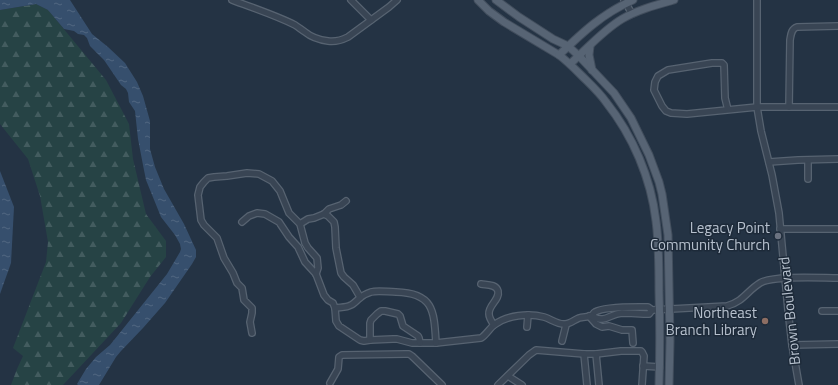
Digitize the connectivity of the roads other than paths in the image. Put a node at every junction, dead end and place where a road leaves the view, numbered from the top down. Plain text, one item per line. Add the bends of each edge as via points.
1 (232, 0) edge
2 (351, 0) edge
3 (397, 0) edge
4 (478, 0) edge
5 (496, 0) edge
6 (633, 0) edge
7 (674, 0) edge
8 (757, 0) edge
9 (241, 2) edge
10 (625, 2) edge
11 (632, 14) junction
12 (371, 20) junction
13 (838, 26) edge
14 (579, 36) junction
15 (553, 39) junction
16 (568, 46) junction
17 (590, 46) junction
18 (559, 55) junction
19 (579, 56) junction
20 (570, 64) junction
21 (592, 70) junction
22 (757, 107) junction
23 (789, 107) junction
24 (838, 107) edge
25 (728, 110) junction
26 (838, 159) edge
27 (808, 160) junction
28 (769, 162) junction
29 (808, 179) dead end
30 (346, 201) dead end
31 (324, 214) junction
32 (242, 222) dead end
33 (300, 224) junction
34 (780, 229) junction
35 (838, 229) edge
36 (316, 274) junction
37 (785, 278) junction
38 (838, 278) edge
39 (481, 284) dead end
40 (360, 297) junction
41 (336, 308) junction
42 (669, 309) junction
43 (652, 310) junction
44 (660, 310) junction
45 (822, 311) dead end
46 (838, 311) edge
47 (528, 315) junction
48 (590, 316) junction
49 (566, 325) junction
50 (494, 326) junction
51 (527, 328) dead end
52 (252, 333) dead end
53 (370, 340) junction
54 (562, 341) dead end
55 (420, 343) junction
56 (436, 343) junction
57 (633, 343) dead end
58 (838, 344) edge
59 (792, 345) junction
60 (584, 354) junction
61 (596, 354) junction
62 (643, 366) junction
63 (660, 367) junction
64 (508, 376) junction
65 (330, 382) dead end
66 (442, 385) edge
67 (498, 385) edge
68 (522, 385) edge
69 (587, 385) edge
70 (599, 385) edge
71 (642, 385) edge
72 (659, 385) edge
73 (669, 385) edge
74 (799, 385) edge

1 - 9 street
2 - 12 street
3 - 12 street
4 - 18 main road via 504,22
5 - 15 main road
6 - 10 main road
7 - 11 main road
8 - 22 street, Brown Boulevard
9 - 12 street via 295,25 317,39 334,42 343,40
10 - 11 street
10 - 14 main road
11 - 17 main road via 610,27
13 - 23 street via 793,28 790,40
14 - 15 main road
14 - 16 main road
15 - 16 main road
16 - 18 main road
16 - 19 main road
17 - 19 main road
17 - 21 main road
18 - 20 main road
19 - 20 main road
19 - 21 main road
20 - 44 main road via 606,101 629,136 639,158 652,196 656,220
21 - 42 main road via 614,93 631,118 659,182 668,235
22 - 23 street
22 - 25 street
22 - 28 street, Brown Boulevard
23 - 24 street
25 - 25 street via 722,62 668,70 658,76 654,86 666,111 687,114
26 - 27 street
27 - 28 street
27 - 29 street
28 - 34 street, Brown Boulevard
30 - 31 street
31 - 33 street
31 - 40 street via 334,222 341,273
32 - 36 street via 257,213 265,214 279,222 298,247 305,262
33 - 36 street via 305,243 317,258
33 - 52 street via 289,213 280,191 272,181 259,174 208,178 200,187 198,198 201,220 217,238 224,258 242,288 244,300 252,308
34 - 35 street
34 - 37 street, Brown Boulevard
36 - 41 street via 324,295
37 - 38 street
37 - 42 street via 761,282 740,300 727,306
37 - 59 street, Brown Boulevard
39 - 50 street via 494,286 498,290 489,313
40 - 41 street via 352,305
40 - 56 street via 384,291 421,297 430,305 434,315
41 - 53 street via 336,321 339,326 360,340
42 - 44 street
42 - 73 main road
43 - 44 street
43 - 48 street via 648,307 614,308 604,309
43 - 48 street via 649,314 622,313 605,319
44 - 63 main road
45 - 46 street
47 - 49 street
47 - 50 street via 511,318
47 - 51 street
48 - 49 street
48 - 57 street via 602,327 632,330
49 - 54 street
50 - 56 street via 481,338
53 - 55 street
53 - 55 street via 371,320 385,310 398,314 403,326 418,336
55 - 56 street
58 - 59 street
59 - 74 street, Brown Boulevard
60 - 61 street
60 - 64 street via 536,350
60 - 69 street
61 - 62 street via 638,350 643,354
61 - 70 street
62 - 63 street
62 - 71 street
63 - 72 main road
64 - 67 street
64 - 68 street
65 - 66 street via 338,369 342,355 409,354

